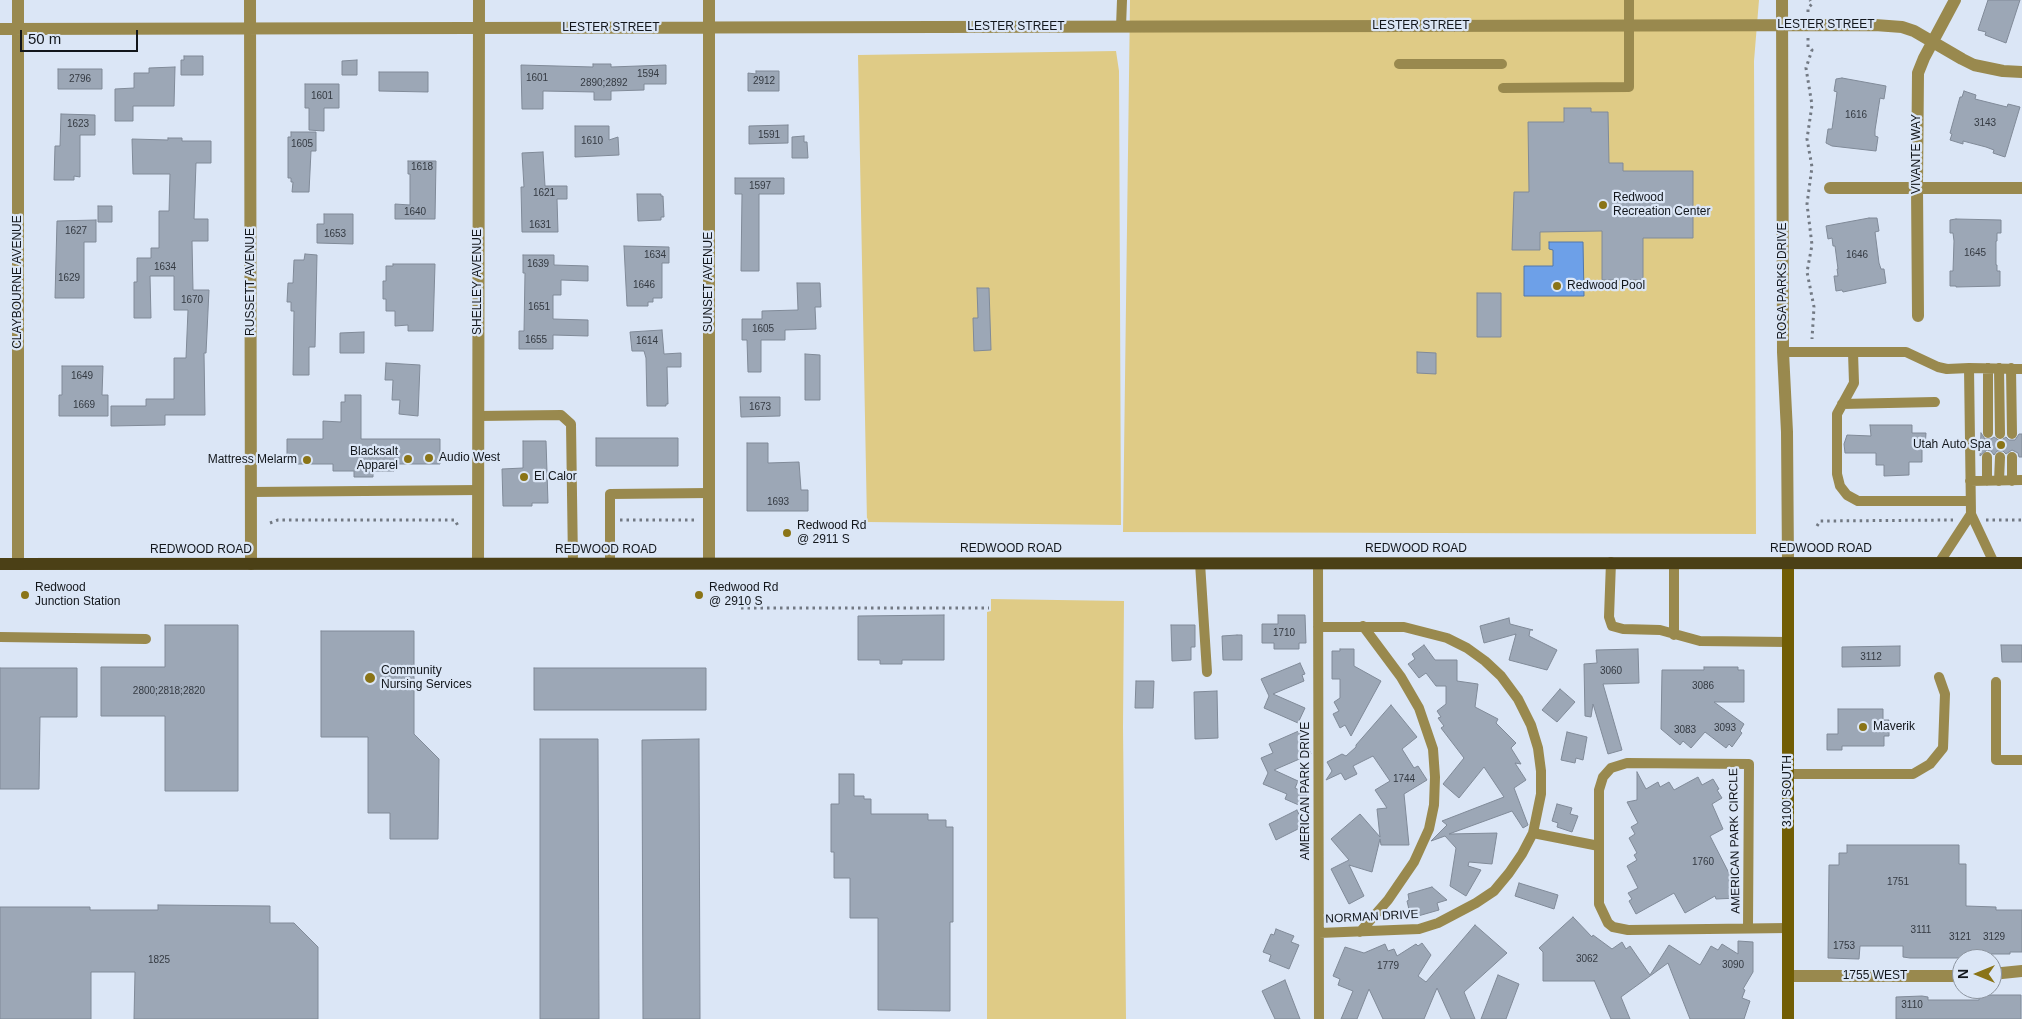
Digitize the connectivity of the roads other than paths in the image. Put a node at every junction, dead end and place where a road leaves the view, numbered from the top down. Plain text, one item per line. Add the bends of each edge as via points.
1 (18, 0) edge
2 (250, 0) edge
3 (479, 0) edge
4 (710, 0) edge
5 (1122, 0) edge
6 (1630, 0) edge
7 (1782, 0) edge
8 (1955, 0) edge
9 (1630, 26) junction
10 (1782, 26) junction
11 (710, 27) junction
12 (1121, 27) junction
13 (250, 28) junction
14 (479, 28) junction
15 (0, 29) edge
16 (18, 29) junction
17 (1933, 41) junction
18 (1399, 64) dead end
19 (1502, 64) dead end
20 (2022, 72) edge
21 (1503, 88) dead end
22 (1917, 187) junction
23 (1830, 188) dead end
24 (2022, 188) edge
25 (1918, 316) dead end
26 (1783, 352) junction
27 (1852, 352) junction
28 (1969, 368) junction
29 (1988, 368) junction
30 (1999, 368) junction
31 (2017, 368) edge
32 (1935, 402) dead end
33 (1842, 404) junction
34 (478, 416) junction
35 (1988, 433) dead end
36 (2000, 434) dead end
37 (2012, 434) dead end
38 (1987, 457) dead end
39 (2000, 457) dead end
40 (2012, 457) dead end
41 (1999, 480) junction
42 (2017, 480) edge
43 (1970, 481) junction
44 (1987, 481) junction
45 (478, 490) junction
46 (251, 492) junction
47 (709, 493) junction
48 (1970, 501) junction
49 (1970, 518) junction
50 (1611, 562) junction
51 (1788, 562) junction
52 (709, 563) junction
53 (1200, 563) junction
54 (1318, 563) junction
55 (1674, 563) junction
56 (1938, 563) junction
57 (1994, 563) junction
58 (2022, 563) edge
59 (0, 564) edge
60 (18, 564) junction
61 (251, 564) junction
62 (478, 564) junction
63 (573, 564) junction
64 (610, 564) junction
65 (1363, 626) junction
66 (1318, 627) junction
67 (1674, 635) junction
68 (0, 636) edge
69 (146, 639) dead end
70 (1788, 642) junction
71 (1207, 672) dead end
72 (1938, 677) dead end
73 (1996, 682) dead end
74 (2022, 760) edge
75 (1788, 774) junction
76 (1533, 833) junction
77 (1599, 846) junction
78 (1748, 928) junction
79 (1788, 928) junction
80 (1360, 932) junction
81 (1319, 933) junction
82 (2022, 971) edge
83 (2002, 973) edge
84 (1788, 976) junction
85 (1952, 976) edge
86 (1319, 1019) edge
87 (1788, 1019) edge

1 - 16 street, CLAYBOURNE AVENUE
2 - 13 street, RUSSETT AVENUE
3 - 14 street, SHELLEY AVENUE
4 - 11 street, SUNSET AVENUE
5 - 12 lane
6 - 9 lane
7 - 10 street, ROSA PARKS DRIVE
8 - 17 street, VIVANTE WAY
9 - 10 street, LESTER STREET
9 - 12 street, LESTER STREET
9 - 21 lane via 1628,87
10 - 17 street, LESTER STREET via 1888,25 1914,31
10 - 26 street, ROSA PARKS DRIVE
11 - 12 street, LESTER STREET
11 - 14 street, LESTER STREET
11 - 47 street, SUNSET AVENUE
13 - 14 street, LESTER STREET
13 - 16 street, LESTER STREET
13 - 46 street, RUSSETT AVENUE
14 - 34 street, SHELLEY AVENUE
15 - 16 street, LESTER STREET
16 - 60 street, CLAYBOURNE AVENUE
17 - 20 street, LESTER STREET via 1974,65
17 - 22 street, VIVANTE WAY via 1918,73
18 - 19 lane
22 - 23 street
22 - 24 street
22 - 25 street, VIVANTE WAY
26 - 27 lane
26 - 51 street, ROSA PARKS DRIVE
27 - 28 lane via 1906,352 1938,367
27 - 33 lane via 1854,383
28 - 29 lane
28 - 43 lane
29 - 30 lane
29 - 35 lane
30 - 31 lane
30 - 36 lane
31 - 37 lane
32 - 33 lane
33 - 48 lane via 1837,414 1837,474 1847,495 1858,501
34 - 45 street, SHELLEY AVENUE
34 - 63 lane via 561,414 571,424
38 - 44 lane
39 - 41 lane
40 - 42 lane
41 - 42 lane
41 - 44 lane
43 - 44 lane
43 - 48 lane
45 - 46 lane
45 - 62 street, SHELLEY AVENUE
46 - 61 street, RUSSETT AVENUE
47 - 52 street, SUNSET AVENUE
47 - 64 lane via 610,494
48 - 49 lane
49 - 56 lane
49 - 57 lane
50 - 54 main road, REDWOOD ROAD
50 - 55 main road, REDWOOD ROAD
50 - 67 lane via 1609,617 1612,626 1660,630
51 - 55 main road, REDWOOD ROAD
51 - 56 main road, REDWOOD ROAD
51 - 70 main road, 3100 SOUTH
52 - 53 main road, REDWOOD ROAD
52 - 64 main road, REDWOOD ROAD
53 - 54 main road, REDWOOD ROAD
53 - 71 lane
54 - 66 lane, AMERICAN PARK DRIVE
55 - 67 lane
56 - 57 main road, REDWOOD ROAD
57 - 58 main road, REDWOOD ROAD
59 - 60 main road, REDWOOD ROAD
60 - 61 main road, REDWOOD ROAD
61 - 62 main road, REDWOOD ROAD
62 - 63 main road, REDWOOD ROAD
63 - 64 main road, REDWOOD ROAD
65 - 66 lane, NORMAN DRIVE
65 - 76 lane, NORMAN DRIVE via 1404,627 1447,638 1467,648 1501,676 1518,699 1538,748 1541,794
65 - 80 lane via 1419,708 1433,750 1435,777 1434,805 1414,862 1388,900
66 - 81 lane, AMERICAN PARK DRIVE
67 - 70 lane via 1700,641
68 - 69 lane
70 - 75 main road, 3100 SOUTH
72 - 75 lane via 1945,694 1943,748 1930,764 1913,774
73 - 74 lane via 1996,760
75 - 79 main road, 3100 SOUTH
76 - 77 lane
76 - 80 lane, NORMAN DRIVE via 1522,854 1494,890 1458,915 1419,929
77 - 78 lane, AMERICAN PARK CIRCLE via 1599,904 1604,919 1613,927 1628,930
77 - 78 lane, AMERICAN PARK CIRCLE via 1599,790 1603,777 1611,768 1627,763 1749,764
78 - 79 lane, AMERICAN PARK CIRCLE
79 - 84 main road, 3100 SOUTH
80 - 81 lane, NORMAN DRIVE
81 - 86 lane, AMERICAN PARK DRIVE
82 - 83 street
84 - 85 street, 1755 WEST
84 - 87 main road, 3100 SOUTH

